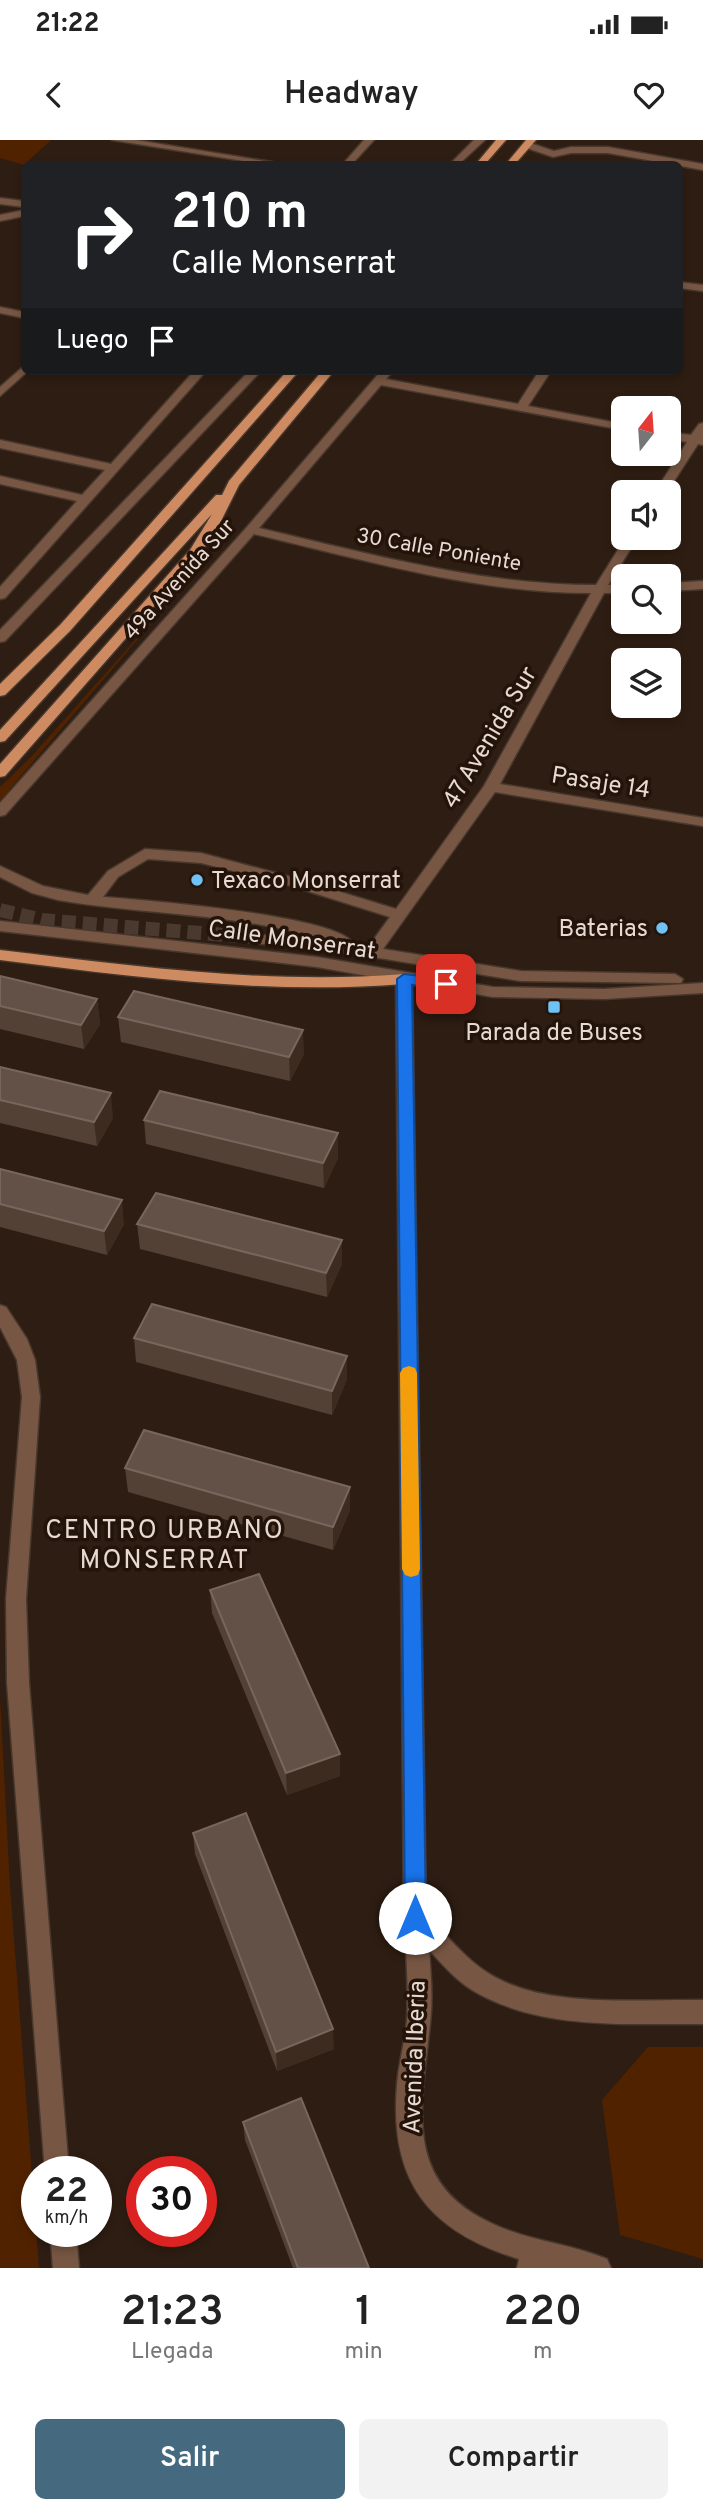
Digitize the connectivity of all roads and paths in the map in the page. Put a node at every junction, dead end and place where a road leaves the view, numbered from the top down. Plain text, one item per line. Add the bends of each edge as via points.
1 (117, 140) edge
2 (369, 140) edge
3 (480, 140) edge
4 (578, 140) edge
5 (499, 142) edge
6 (529, 142) edge
7 (569, 149) junction
8 (553, 159) edge
9 (259, 161) edge
10 (350, 161) edge
11 (457, 161) edge
12 (483, 161) edge
13 (513, 161) edge
14 (668, 161) edge
15 (683, 164) edge
16 (703, 167) edge
17 (0, 201) edge
18 (21, 204) edge
19 (21, 214) edge
20 (0, 218) edge
21 (683, 286) edge
22 (703, 288) edge
23 (0, 310) edge
24 (21, 314) edge
25 (21, 372) edge
26 (196, 375) edge
27 (251, 375) edge
28 (289, 375) edge
29 (325, 375) edge
30 (542, 375) edge
31 (383, 376) edge
32 (0, 393) edge
33 (521, 408) junction
34 (611, 425) edge
35 (703, 426) edge
36 (681, 438) edge
37 (699, 441) edge
38 (0, 444) edge
39 (114, 468) junction
40 (0, 480) edge
41 (670, 480) edge
42 (233, 484) junction
43 (87, 500) junction
44 (251, 530) junction
45 (624, 550) edge
46 (703, 585) edge
47 (681, 586) edge
48 (599, 590) junction
49 (611, 590) edge
50 (0, 595) edge
51 (0, 638) edge
52 (0, 692) edge
53 (0, 738) edge
54 (0, 773) edge
55 (491, 787) junction
56 (0, 812) edge
57 (703, 822) edge
58 (0, 871) edge
59 (93, 899) junction
60 (399, 915) junction
61 (0, 926) edge
62 (237, 936) tunnel mouth
63 (373, 952) junction
64 (0, 955) edge
65 (404, 979) junction
66 (703, 981) edge
67 (703, 988) edge
68 (0, 1312) edge
69 (415, 1918) junction
70 (703, 2012) edge
71 (56, 2156) edge
72 (64, 2247) edge
73 (532, 2259) edge
74 (66, 2268) edge
75 (598, 2268) edge

1 - 9 street
2 - 10 street
3 - 11 street
4 - 7 street
5 - 12 main road
6 - 8 street
6 - 13 main road
7 - 8 street
7 - 14 street via 592,148
15 - 16 street
17 - 18 street
19 - 20 street
21 - 22 street
23 - 24 street
25 - 32 street
26 - 39 street
27 - 51 street
28 - 52 main road via 65,628
29 - 42 main road, 49a Avenida Sur
30 - 33 street
31 - 33 street
31 - 44 street, 49a Avenida Sur
33 - 34 street
35 - 37 street
36 - 37 street
37 - 41 street
38 - 39 street
39 - 43 street
40 - 43 street
42 - 53 main road
42 - 54 main road, 49a Avenida Sur via 194,553
43 - 50 street
44 - 48 street, 30 Calle Poniente via 438,573
44 - 56 street, 49a Avenida Sur
45 - 48 street, 47 Avenida Sur
46 - 47 street
48 - 49 street, 30 Calle Poniente
48 - 55 street, 47 Avenida Sur
55 - 57 street, Pasaje 14
55 - 60 street, 47 Avenida Sur
58 - 59 street via 51,892
59 - 60 street via 113,874 145,854 201,858
59 - 63 street via 268,919
60 - 63 street, 47 Avenida Sur
61 - 65 street, Calle Monserrat via 317,962
62 - 63 street, Calle Monserrat
63 - 66 street, Calle Monserrat via 521,976
64 - 65 main road via 326,984
65 - 67 street, Calle Monserrat via 493,992
65 - 69 street, Avenida Iberia
68 - 71 street via 26,1360 31,1397 16,1599 18,1683
69 - 70 street via 469,1974 522,2000 567,2008
69 - 73 street, Avenida Iberia via 419,2014 410,2085 415,2161 435,2197 463,2223
72 - 74 street
73 - 75 street, Avenida Iberia

